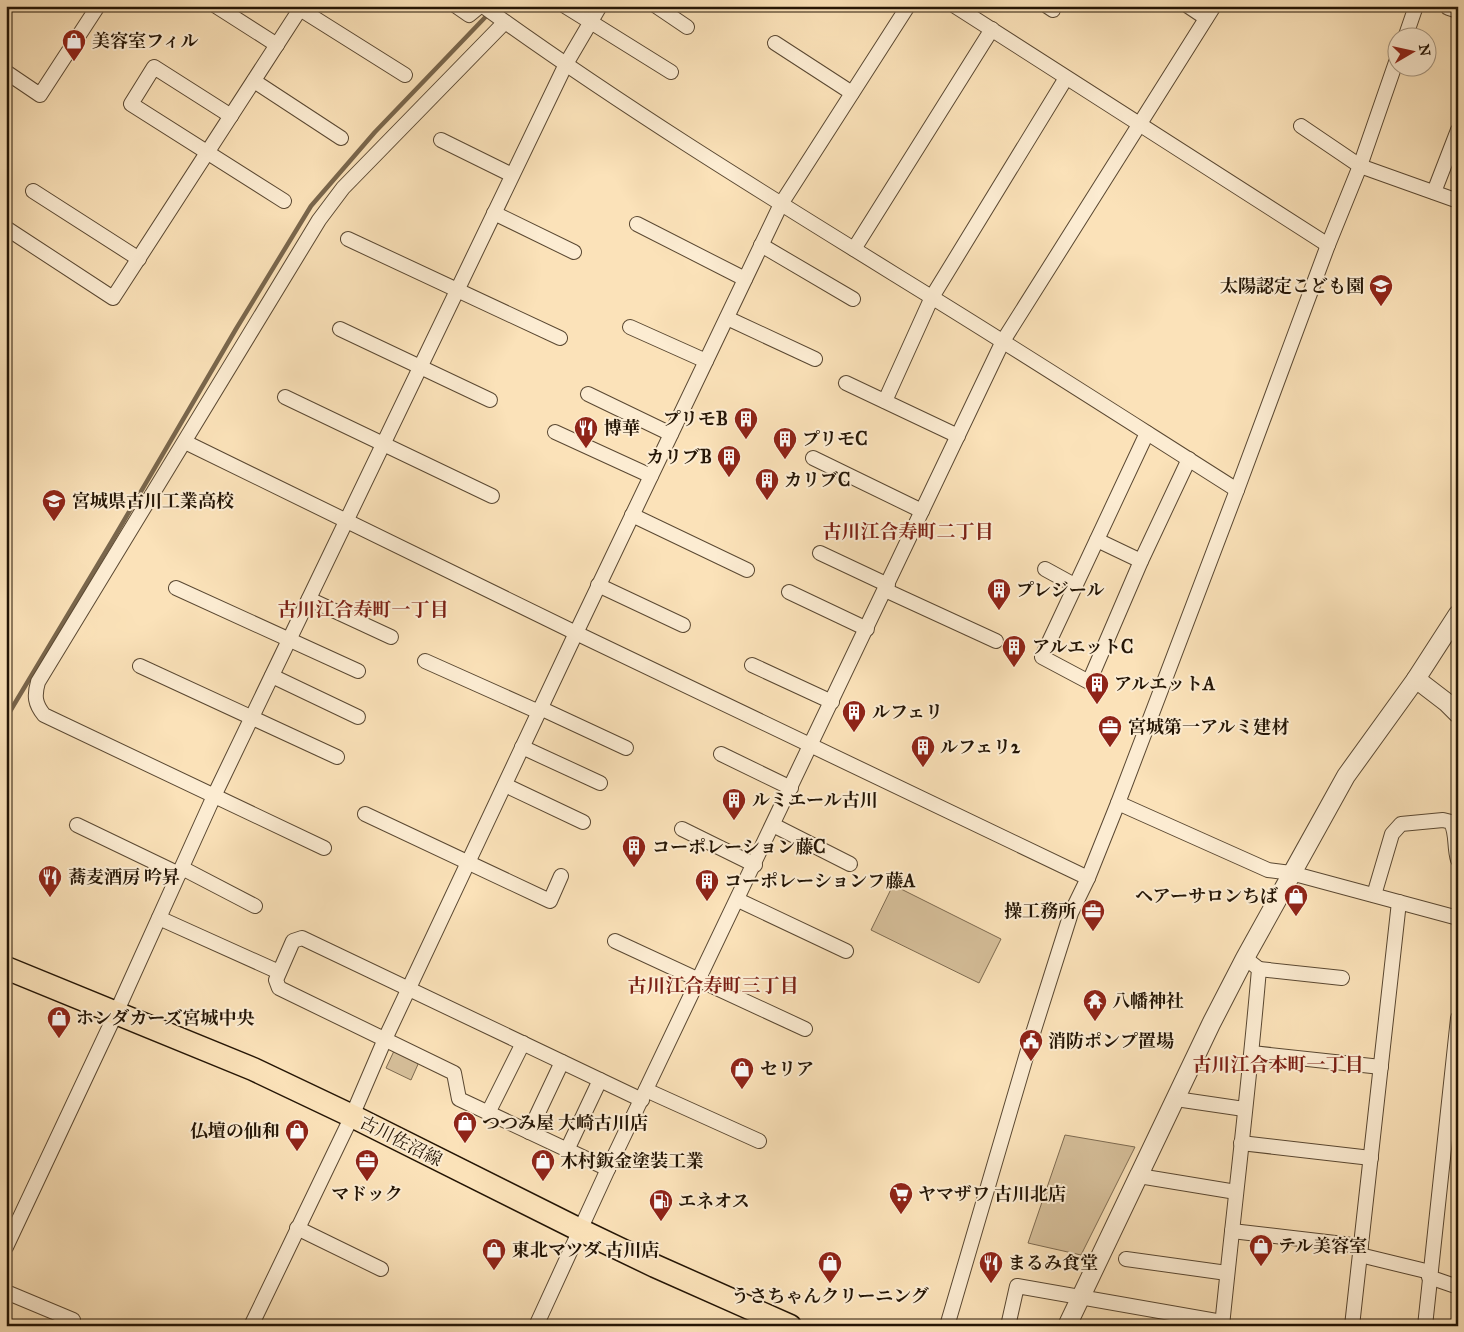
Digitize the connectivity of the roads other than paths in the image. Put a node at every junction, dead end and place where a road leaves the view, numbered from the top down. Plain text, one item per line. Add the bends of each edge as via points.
1 (98, 6) edge
2 (216, 6) edge
3 (456, 6) edge
4 (482, 6) edge
5 (566, 6) edge
6 (600, 6) edge
7 (656, 6) edge
8 (908, 6) edge
9 (955, 6) edge
10 (1188, 6) edge
11 (1214, 6) edge
12 (1416, 6) edge
13 (1449, 6) edge
14 (301, 8) edge
15 (1458, 9) edge
16 (1206, 18) junction
17 (502, 20) junction
18 (590, 22) junction
19 (687, 27) dead end
20 (1408, 28) edge
21 (992, 30) junction
22 (775, 43) dead end
23 (277, 45) junction
24 (566, 64) junction
25 (6, 72) edge
26 (671, 72) dead end
27 (405, 76) dead end
28 (1066, 78) junction
29 (1390, 78) edge
30 (254, 80) junction
31 (852, 93) junction
32 (231, 116) junction
33 (1140, 124) junction
34 (1301, 126) dead end
35 (1458, 130) edge
36 (341, 138) dead end
37 (441, 140) dead end
38 (207, 152) junction
39 (1360, 166) junction
40 (512, 175) junction
41 (33, 191) dead end
42 (1434, 192) junction
43 (284, 201) dead end
44 (1458, 201) edge
45 (781, 204) junction
46 (494, 213) junction
47 (637, 224) dead end
48 (6, 228) edge
49 (348, 239) dead end
50 (762, 245) junction
51 (1328, 245) junction
52 (854, 249) junction
53 (574, 252) dead end
54 (138, 259) junction
55 (745, 279) junction
56 (457, 290) junction
57 (932, 297) junction
58 (853, 299) dead end
59 (727, 318) junction
60 (630, 327) dead end
61 (340, 329) dead end
62 (560, 338) dead end
63 (1003, 341) junction
64 (815, 359) dead end
65 (706, 361) junction
66 (420, 367) junction
67 (846, 383) dead end
68 (588, 394) dead end
69 (285, 397) dead end
70 (490, 400) dead end
71 (885, 401) junction
72 (555, 432) dead end
73 (1147, 433) junction
74 (671, 434) junction
75 (958, 436) junction
76 (184, 442) junction
77 (384, 444) junction
78 (813, 458) dead end
79 (1189, 459) junction
80 (651, 476) junction
81 (1238, 490) junction
82 (492, 496) dead end
83 (922, 512) junction
84 (632, 515) junction
85 (347, 521) junction
86 (1097, 540) junction
87 (820, 553) dead end
88 (1141, 561) junction
89 (1045, 569) dead end
90 (747, 570) dead end
91 (598, 585) junction
92 (1076, 586) junction
93 (886, 587) junction
94 (176, 588) dead end
95 (789, 592) dead end
96 (309, 599) junction
97 (1458, 614) edge
98 (683, 625) dead end
99 (867, 629) junction
100 (576, 633) junction
101 (391, 637) dead end
102 (290, 640) junction
103 (996, 641) dead end
104 (425, 660) dead end
105 (752, 665) dead end
106 (140, 666) dead end
107 (358, 671) dead end
108 (272, 676) junction
109 (1416, 680) junction
110 (832, 702) junction
111 (540, 710) junction
112 (1458, 714) edge
113 (358, 716) dead end
114 (252, 718) junction
115 (811, 746) junction
116 (522, 747) junction
117 (626, 748) dead end
118 (721, 754) dead end
119 (338, 757) dead end
120 (600, 783) dead end
121 (505, 785) junction
122 (791, 788) junction
123 (214, 796) junction
124 (1118, 803) junction
125 (365, 814) dead end
126 (583, 822) dead end
127 (77, 825) dead end
128 (773, 825) junction
129 (682, 829) dead end
130 (324, 848) dead end
131 (1458, 860) edge
132 (469, 862) junction
133 (850, 864) dead end
134 (754, 865) junction
135 (180, 871) junction
136 (1291, 873) junction
137 (561, 876) dead end
138 (1088, 878) junction
139 (1374, 895) junction
140 (738, 900) junction
141 (1399, 902) junction
142 (255, 906) dead end
143 (159, 918) junction
144 (1458, 918) edge
145 (616, 941) dead end
146 (846, 951) dead end
147 (1245, 958) junction
148 (6, 968) edge
149 (1259, 969) junction
150 (279, 972) junction
151 (1342, 978) dead end
152 (699, 980) junction
153 (409, 989) junction
154 (116, 1013) junction
155 (1458, 1018) edge
156 (805, 1029) dead end
157 (386, 1039) junction
158 (523, 1043) junction
159 (1252, 1053) junction
160 (562, 1062) junction
161 (1381, 1068) junction
162 (600, 1080) junction
163 (644, 1095) junction
164 (1176, 1099) junction
165 (1244, 1109) junction
166 (488, 1113) junction
167 (352, 1116) junction
168 (529, 1132) junction
169 (759, 1141) dead end
170 (1241, 1143) junction
171 (567, 1150) junction
172 (1371, 1158) junction
173 (608, 1169) junction
174 (1139, 1176) junction
175 (1236, 1192) junction
176 (297, 1228) junction
177 (580, 1230) junction
178 (1232, 1231) junction
179 (7, 1244) edge
180 (1360, 1250) junction
181 (1126, 1259) dead end
182 (381, 1269) dead end
183 (1227, 1273) junction
184 (1430, 1275) junction
185 (1458, 1287) edge
186 (6, 1292) edge
187 (1081, 1297) junction
188 (73, 1320) dead end
189 (1222, 1324) edge
190 (251, 1326) edge
191 (536, 1326) edge
192 (790, 1326) edge
193 (947, 1326) edge
194 (1008, 1326) edge
195 (1067, 1326) edge
196 (1352, 1326) edge
197 (1425, 1326) edge

1 - 25 street via 40,95
2 - 23 street
3 - 4 street via 469,15
4 - 17 street
5 - 18 street
6 - 18 street
7 - 19 street
8 - 31 street
9 - 21 street
10 - 16 street
11 - 16 street
12 - 20 street
13 - 15 street
14 - 23 street
14 - 27 street
16 - 33 street
17 - 24 street
17 - 76 street via 343,188 318,220
18 - 24 street
18 - 26 street
21 - 28 street
21 - 52 street
22 - 31 street
23 - 30 street
24 - 40 street
24 - 45 street
28 - 33 street
28 - 57 street
29 - 39 street
30 - 32 street
30 - 36 street
31 - 45 street
32 - 38 street
32 - 38 street via 154,67 131,104
33 - 51 street
33 - 63 street
34 - 39 street
35 - 42 street
37 - 40 street
38 - 43 street
38 - 54 street
39 - 42 street
39 - 51 street
40 - 46 street
41 - 54 street
42 - 44 street
45 - 50 street
45 - 52 street
46 - 53 street
46 - 56 street
47 - 55 street
48 - 54 street via 113,298
49 - 56 street
50 - 55 street
50 - 58 street
51 - 81 street
52 - 57 street
55 - 59 street
56 - 62 street
56 - 66 street
57 - 63 street
57 - 71 street
59 - 64 street
59 - 65 street
60 - 65 street
61 - 66 street
63 - 73 street
63 - 75 street
65 - 74 street
66 - 70 street
66 - 77 street
67 - 71 street
68 - 74 street
69 - 77 street
71 - 75 street
72 - 80 street
73 - 79 street
73 - 86 street
74 - 80 street
75 - 83 street
76 - 85 street
76 - 123 street via 38,682 35,692 37,706 44,715
77 - 82 street
77 - 85 street
78 - 83 street
79 - 81 street
79 - 88 street
80 - 84 street
81 - 124 street
83 - 93 street
84 - 90 street
84 - 91 street
85 - 96 street
85 - 100 street
86 - 88 street
86 - 92 street
87 - 93 street
88 - 92 street via 1089,682 1042,657
89 - 92 street
91 - 98 street
91 - 100 street
93 - 99 street
93 - 103 street
94 - 102 street
95 - 99 street
96 - 101 street
96 - 102 street
97 - 109 street
99 - 110 street
100 - 111 street
100 - 115 street
102 - 107 street
102 - 108 street
104 - 111 street
105 - 110 street
106 - 114 street
108 - 113 street
108 - 114 street
109 - 112 street
109 - 136 street via 1346,776
110 - 115 street
111 - 116 street
111 - 117 street
114 - 119 street
114 - 123 street
115 - 122 street
115 - 138 street
116 - 120 street
116 - 121 street
118 - 122 street
121 - 126 street
121 - 132 street
122 - 128 street
123 - 130 street
123 - 135 street
124 - 136 street via 1268,870
124 - 138 street
125 - 132 street
127 - 135 street
128 - 133 street
128 - 134 street
129 - 134 street
131 - 139 street via 1451,822 1401,824 1392,834
132 - 137 street via 550,900
132 - 153 street
134 - 140 street
135 - 142 street
135 - 143 street
136 - 139 street
136 - 147 street
138 - 193 street via 1071,913 1036,1023
139 - 141 street
140 - 146 street
140 - 152 street
141 - 144 street
141 - 161 street
143 - 150 street
143 - 154 street
145 - 152 street
147 - 149 street
147 - 164 street
148 - 154 main road, 古川佐沼線
149 - 151 street
149 - 159 street
150 - 153 street via 293,941 302,938
150 - 157 street via 276,980 279,988
152 - 156 street
152 - 163 street
153 - 157 street
153 - 158 street
154 - 167 main road, 古川佐沼線 via 228,1058
154 - 179 street
155 - 184 street
157 - 166 street via 454,1072 459,1099
157 - 167 street
158 - 160 street
158 - 166 street
159 - 161 street
159 - 165 street
160 - 162 street
160 - 168 street
161 - 172 street
162 - 163 street
162 - 171 street
163 - 169 street
163 - 173 street
164 - 165 street
164 - 174 street
165 - 170 street
166 - 168 street
167 - 176 street
167 - 177 main road, 古川佐沼線
168 - 171 street
170 - 172 street
170 - 175 street
171 - 173 street
172 - 180 street
173 - 177 street
174 - 175 street
174 - 187 street
175 - 178 street
176 - 182 street
176 - 190 street
177 - 191 street
177 - 192 main road, 古川佐沼線
178 - 180 street
178 - 183 street
180 - 184 street
180 - 196 street
181 - 183 street
183 - 189 street
184 - 185 street
184 - 197 street
186 - 188 street
187 - 189 street
187 - 194 street via 1017,1286
187 - 195 street

